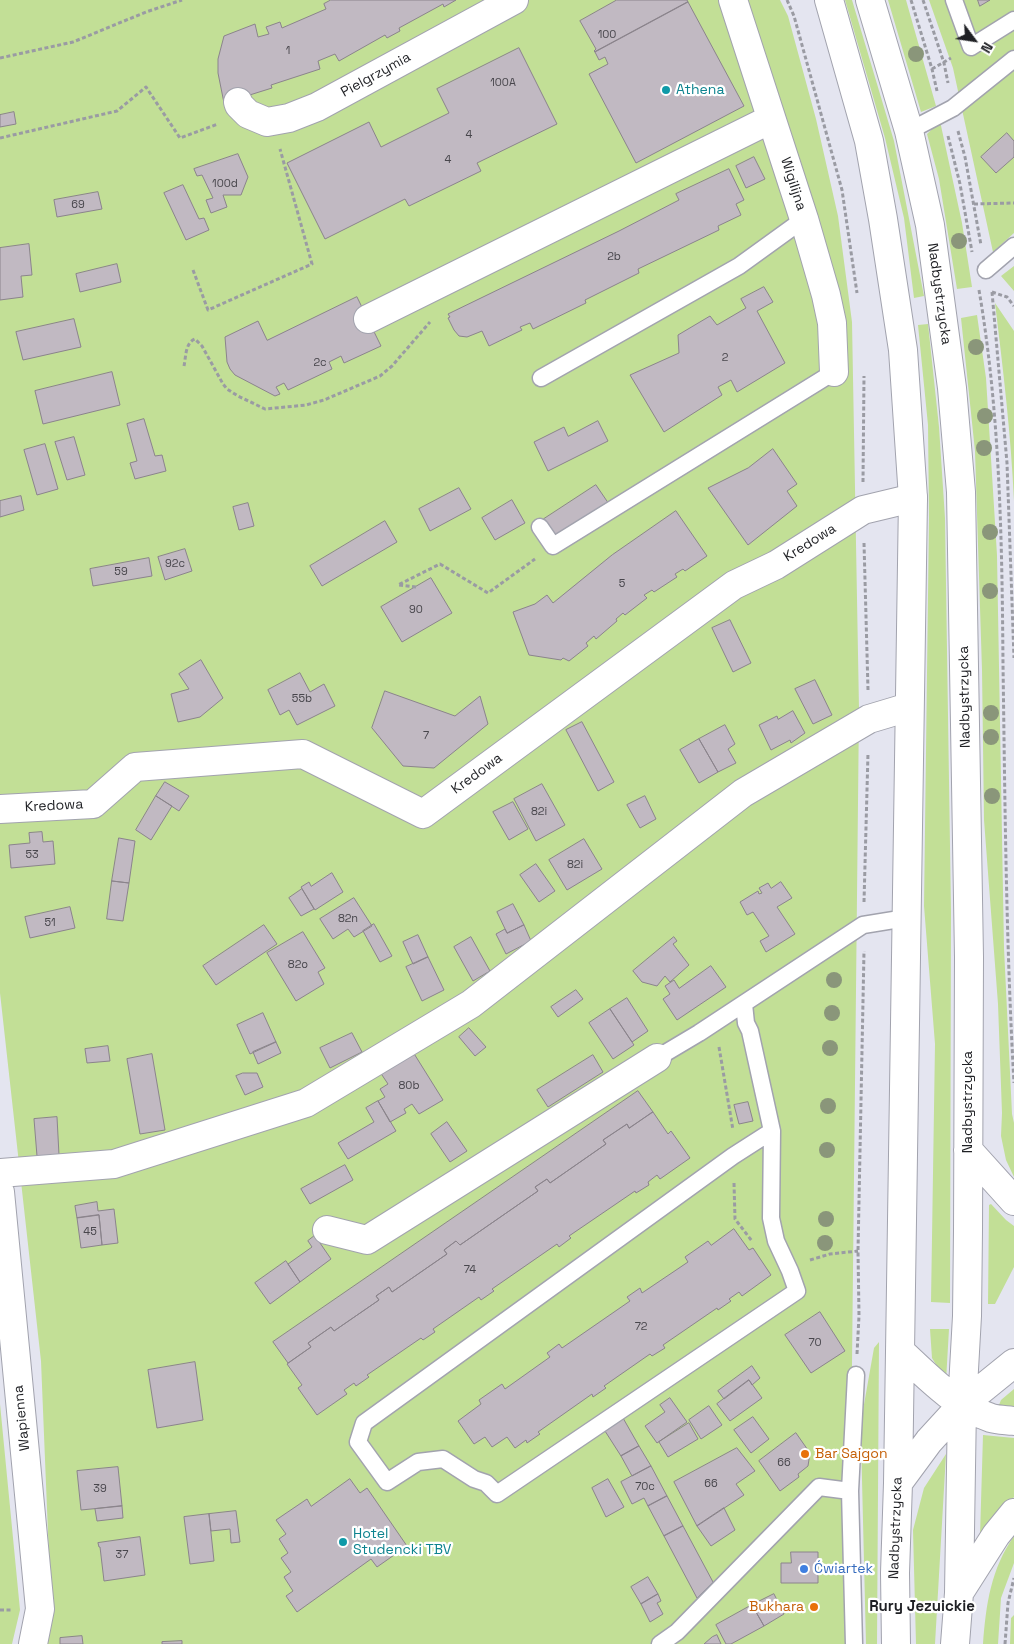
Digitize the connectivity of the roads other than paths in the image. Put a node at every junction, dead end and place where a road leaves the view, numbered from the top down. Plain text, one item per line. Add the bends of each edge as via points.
1 (514, 0) edge
2 (733, 0) edge
3 (829, 0) edge
4 (870, 0) edge
5 (954, 0) edge
6 (1014, 20) edge
7 (1014, 59) edge
8 (243, 108) road end
9 (771, 119) junction
10 (909, 131) junction
11 (804, 219) junction
12 (1014, 246) edge
13 (986, 270) road end
14 (368, 319) dead end
15 (834, 372) joint
16 (541, 378) dead end
17 (913, 498) junction
18 (540, 526) dead end
19 (909, 707) junction
20 (0, 809) edge
21 (906, 918) junction
22 (744, 1004) junction
23 (657, 1058) joint
24 (772, 1131) junction
25 (968, 1150) junction
26 (0, 1173) edge
27 (0, 1192) edge
28 (1014, 1201) edge
29 (327, 1230) dead end
30 (900, 1351) junction
31 (1014, 1363) edge
32 (856, 1375) road end
33 (962, 1404) junction
34 (1014, 1421) edge
35 (898, 1483) junction
36 (850, 1491) junction
37 (1014, 1513) edge
38 (958, 1593) junction
39 (34, 1644) edge
40 (660, 1644) edge
41 (854, 1644) edge
42 (896, 1644) edge
43 (955, 1644) edge

1 - 8 street, Pielgrzymia via 317,107 267,122
2 - 9 street, Wigilijna
3 - 17 street, Nadbystrzycka via 869,141 883,219 903,350
4 - 10 street, Nadbystrzycka
5 - 6 lane via 971,47
7 - 10 lane via 953,108
9 - 11 street, Wigilijna
9 - 14 street
10 - 25 street, Nadbystrzycka via 930,225 952,388 961,492 969,957
11 - 15 street, Wigilijna via 830,314
11 - 16 lane via 739,266
12 - 13 lane
15 - 18 lane via 553,546
17 - 19 street, Nadbystrzycka
17 - 20 street, Kredowa via 863,510 776,565 734,585 423,814 303,754 135,767 93,804
19 - 21 street, Nadbystrzycka
19 - 26 street via 869,719 743,793 472,1004 306,1103 114,1164
21 - 22 lane via 863,925
21 - 30 street, Nadbystrzycka
22 - 23 lane
22 - 24 lane
23 - 29 street via 367,1240
24 - 24 lane via 364,1423 358,1442 387,1482 418,1462 443,1459 486,1483 497,1494 796,1291 776,1241 771,1218
25 - 28 street
25 - 33 street, Nadbystrzycka via 967,1316
27 - 39 street, Wapienna via 40,1609
30 - 33 street via 947,1395
30 - 35 street, Nadbystrzycka
31 - 33 street
32 - 36 lane
33 - 34 street via 992,1418
33 - 35 street
33 - 38 street, Nadbystrzycka
35 - 42 street, Nadbystrzycka
36 - 40 lane via 819,1487 677,1632
36 - 41 lane
37 - 38 street
38 - 43 street, Nadbystrzycka

